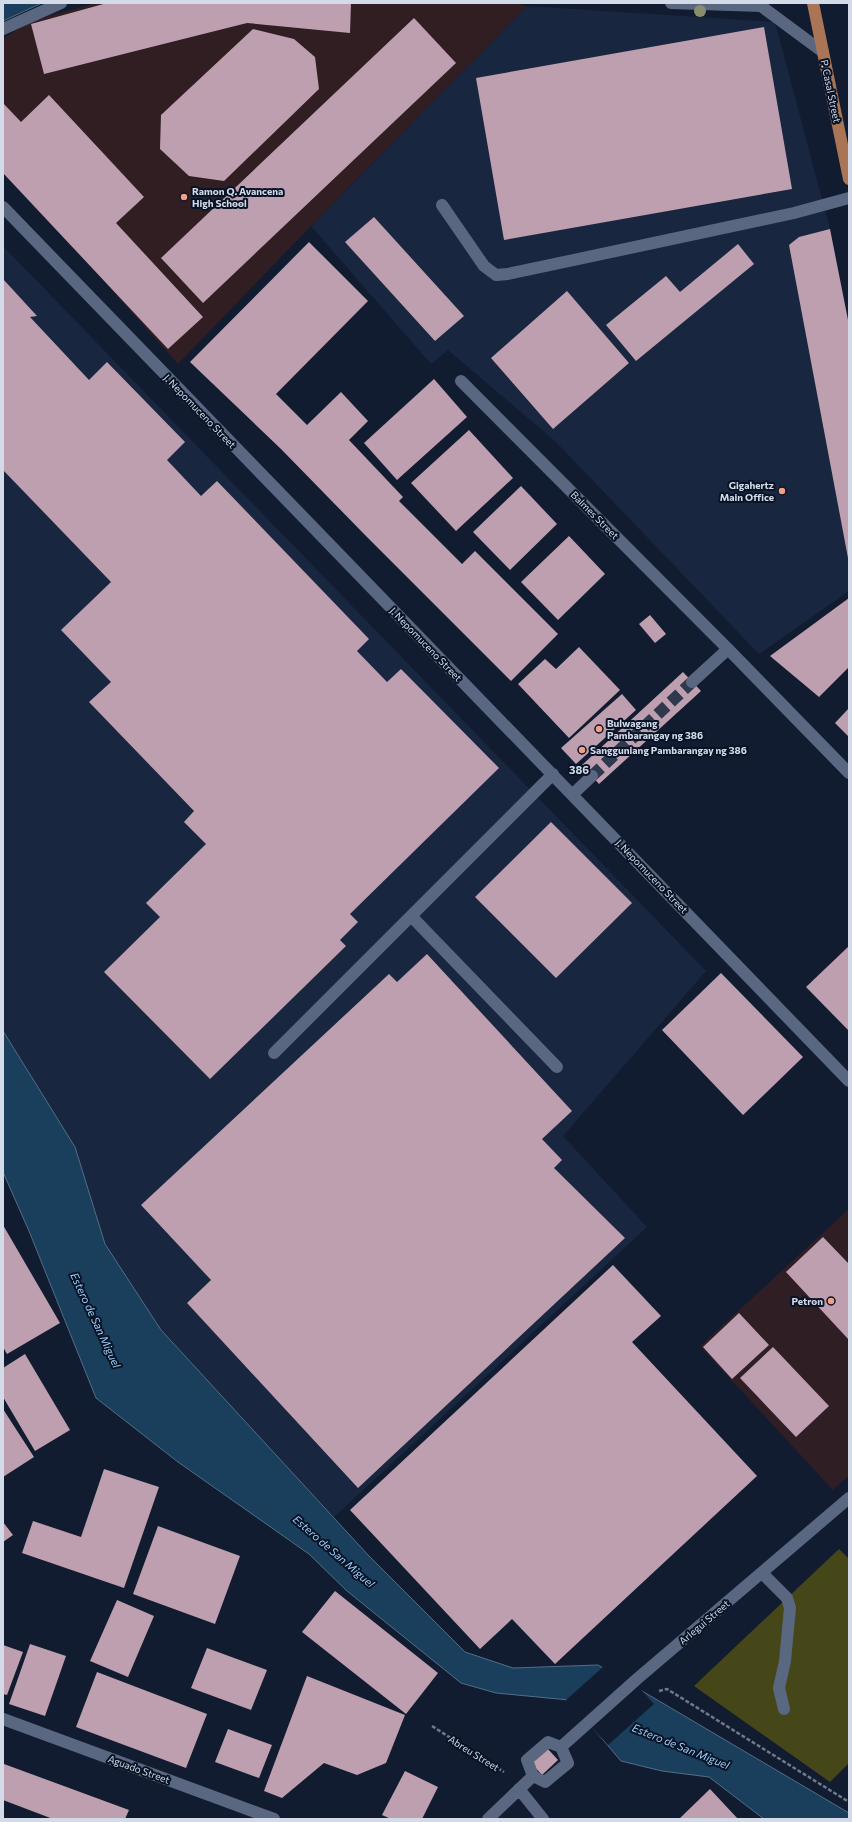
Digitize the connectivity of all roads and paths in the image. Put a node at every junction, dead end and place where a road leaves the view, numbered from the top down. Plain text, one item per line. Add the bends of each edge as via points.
1 (61, 3) edge
2 (671, 3) edge
3 (813, 3) edge
4 (3, 29) edge
5 (823, 52) junction
6 (849, 179) edge
7 (849, 198) edge
8 (442, 205) dead end
9 (3, 207) edge
10 (461, 381) dead end
11 (728, 649) junction
12 (692, 682) tunnel mouth
13 (849, 773) edge
14 (553, 774) junction
15 (592, 776) tunnel mouth
16 (573, 794) junction
17 (412, 917) junction
18 (274, 1053) dead end
19 (557, 1067) dead end
20 (849, 1080) edge
21 (849, 1498) edge
22 (762, 1572) junction
23 (667, 1689) dead end
24 (784, 1708) dead end
25 (3, 1719) edge
26 (432, 1726) dead end
27 (561, 1748) junction
28 (533, 1776) junction
29 (519, 1789) junction
30 (849, 1802) edge
31 (274, 1819) edge
32 (488, 1819) edge
33 (543, 1819) edge

1 - 4 street
2 - 5 street via 761,6
3 - 5 main road, P. Casal Street
5 - 6 main road, P. Casal Street
7 - 8 street via 786,215 496,275 484,266
9 - 14 street, J. Nepomuceno Street
10 - 11 street, Balmes Street
11 - 12 street
11 - 13 street, Balmes Street
14 - 16 street, J. Nepomuceno Street
14 - 17 street
15 - 16 street
16 - 20 street, J. Nepomuceno Street
17 - 18 street
17 - 19 street
21 - 22 street, Arlegui Street
22 - 24 street via 787,1598 790,1608 779,1688
22 - 27 street, Arlegui Street
23 - 30 path
25 - 31 street, Aguado Street
26 - 29 path, Abreu Street via 502,1771
27 - 28 street via 548,1742 527,1760
27 - 28 street via 568,1763 545,1782
28 - 29 street
29 - 32 street
29 - 33 street

